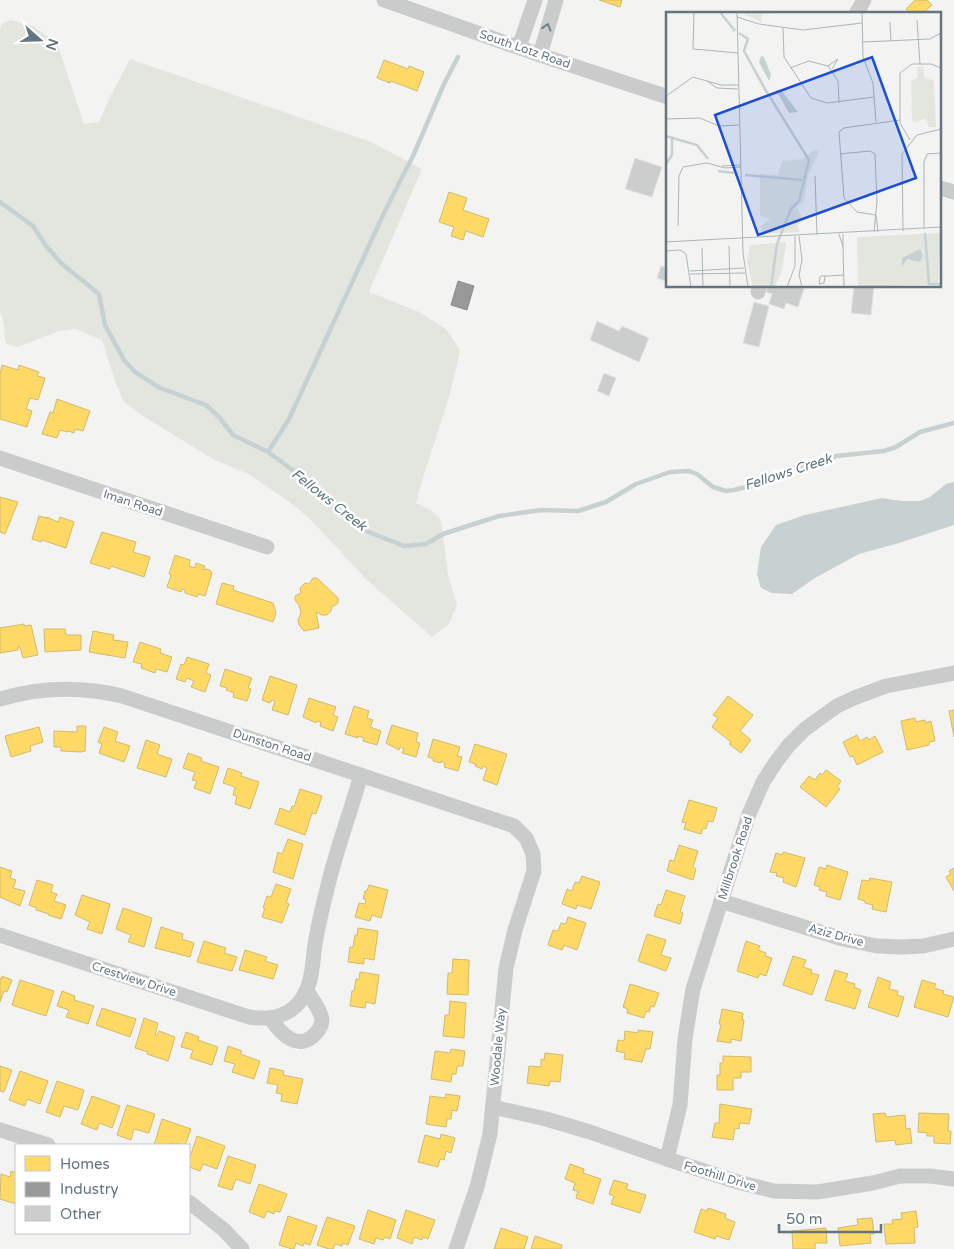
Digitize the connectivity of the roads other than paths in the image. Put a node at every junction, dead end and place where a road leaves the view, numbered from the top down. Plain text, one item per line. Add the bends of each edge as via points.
1 (384, 0) edge
2 (535, 0) edge
3 (556, 0) edge
4 (864, 0) edge
5 (857, 12) edge
6 (519, 47) junction
7 (540, 54) junction
8 (666, 96) edge
9 (0, 458) edge
10 (266, 547) dead end
11 (954, 673) edge
12 (0, 699) edge
13 (361, 774) junction
14 (530, 845) joint
15 (721, 901) junction
16 (0, 935) edge
17 (954, 939) edge
18 (307, 991) junction
19 (270, 1018) junction
20 (493, 1107) junction
21 (0, 1130) edge
22 (45, 1144) edge
23 (667, 1160) junction
24 (954, 1179) edge
25 (190, 1203) edge
26 (242, 1249) edge
27 (456, 1249) edge

1 - 6 street, South Lotz Road
2 - 6 street
7 -> 3 street
4 - 5 street
6 - 7 street, South Lotz Road
7 - 8 street, South Lotz Road
9 - 10 street, Iman Road
11 - 15 street, Millbrook Road via 870,691 837,706 789,744 756,798
12 - 13 street, Dunston Road via 64,688 112,694
13 - 14 street, Dunston Road via 514,826
13 - 18 street via 329,881
14 - 20 street, Woodale Way via 534,871 506,968
15 - 17 street, Aziz Drive via 843,939 877,946 901,948
15 - 23 street, Millbrook Road via 690,1003 680,1105
16 - 19 street, Crestview Drive via 240,1014
18 - 19 street via 291,1009
18 - 19 street via 322,1018 319,1030 312,1038 294,1041 285,1036
20 - 23 street, Foothill Drive via 590,1132
20 - 27 street, Woodale Way via 477,1187
21 - 22 street
23 - 24 street, Foothill Drive via 774,1191 832,1190 900,1176
25 - 26 street

